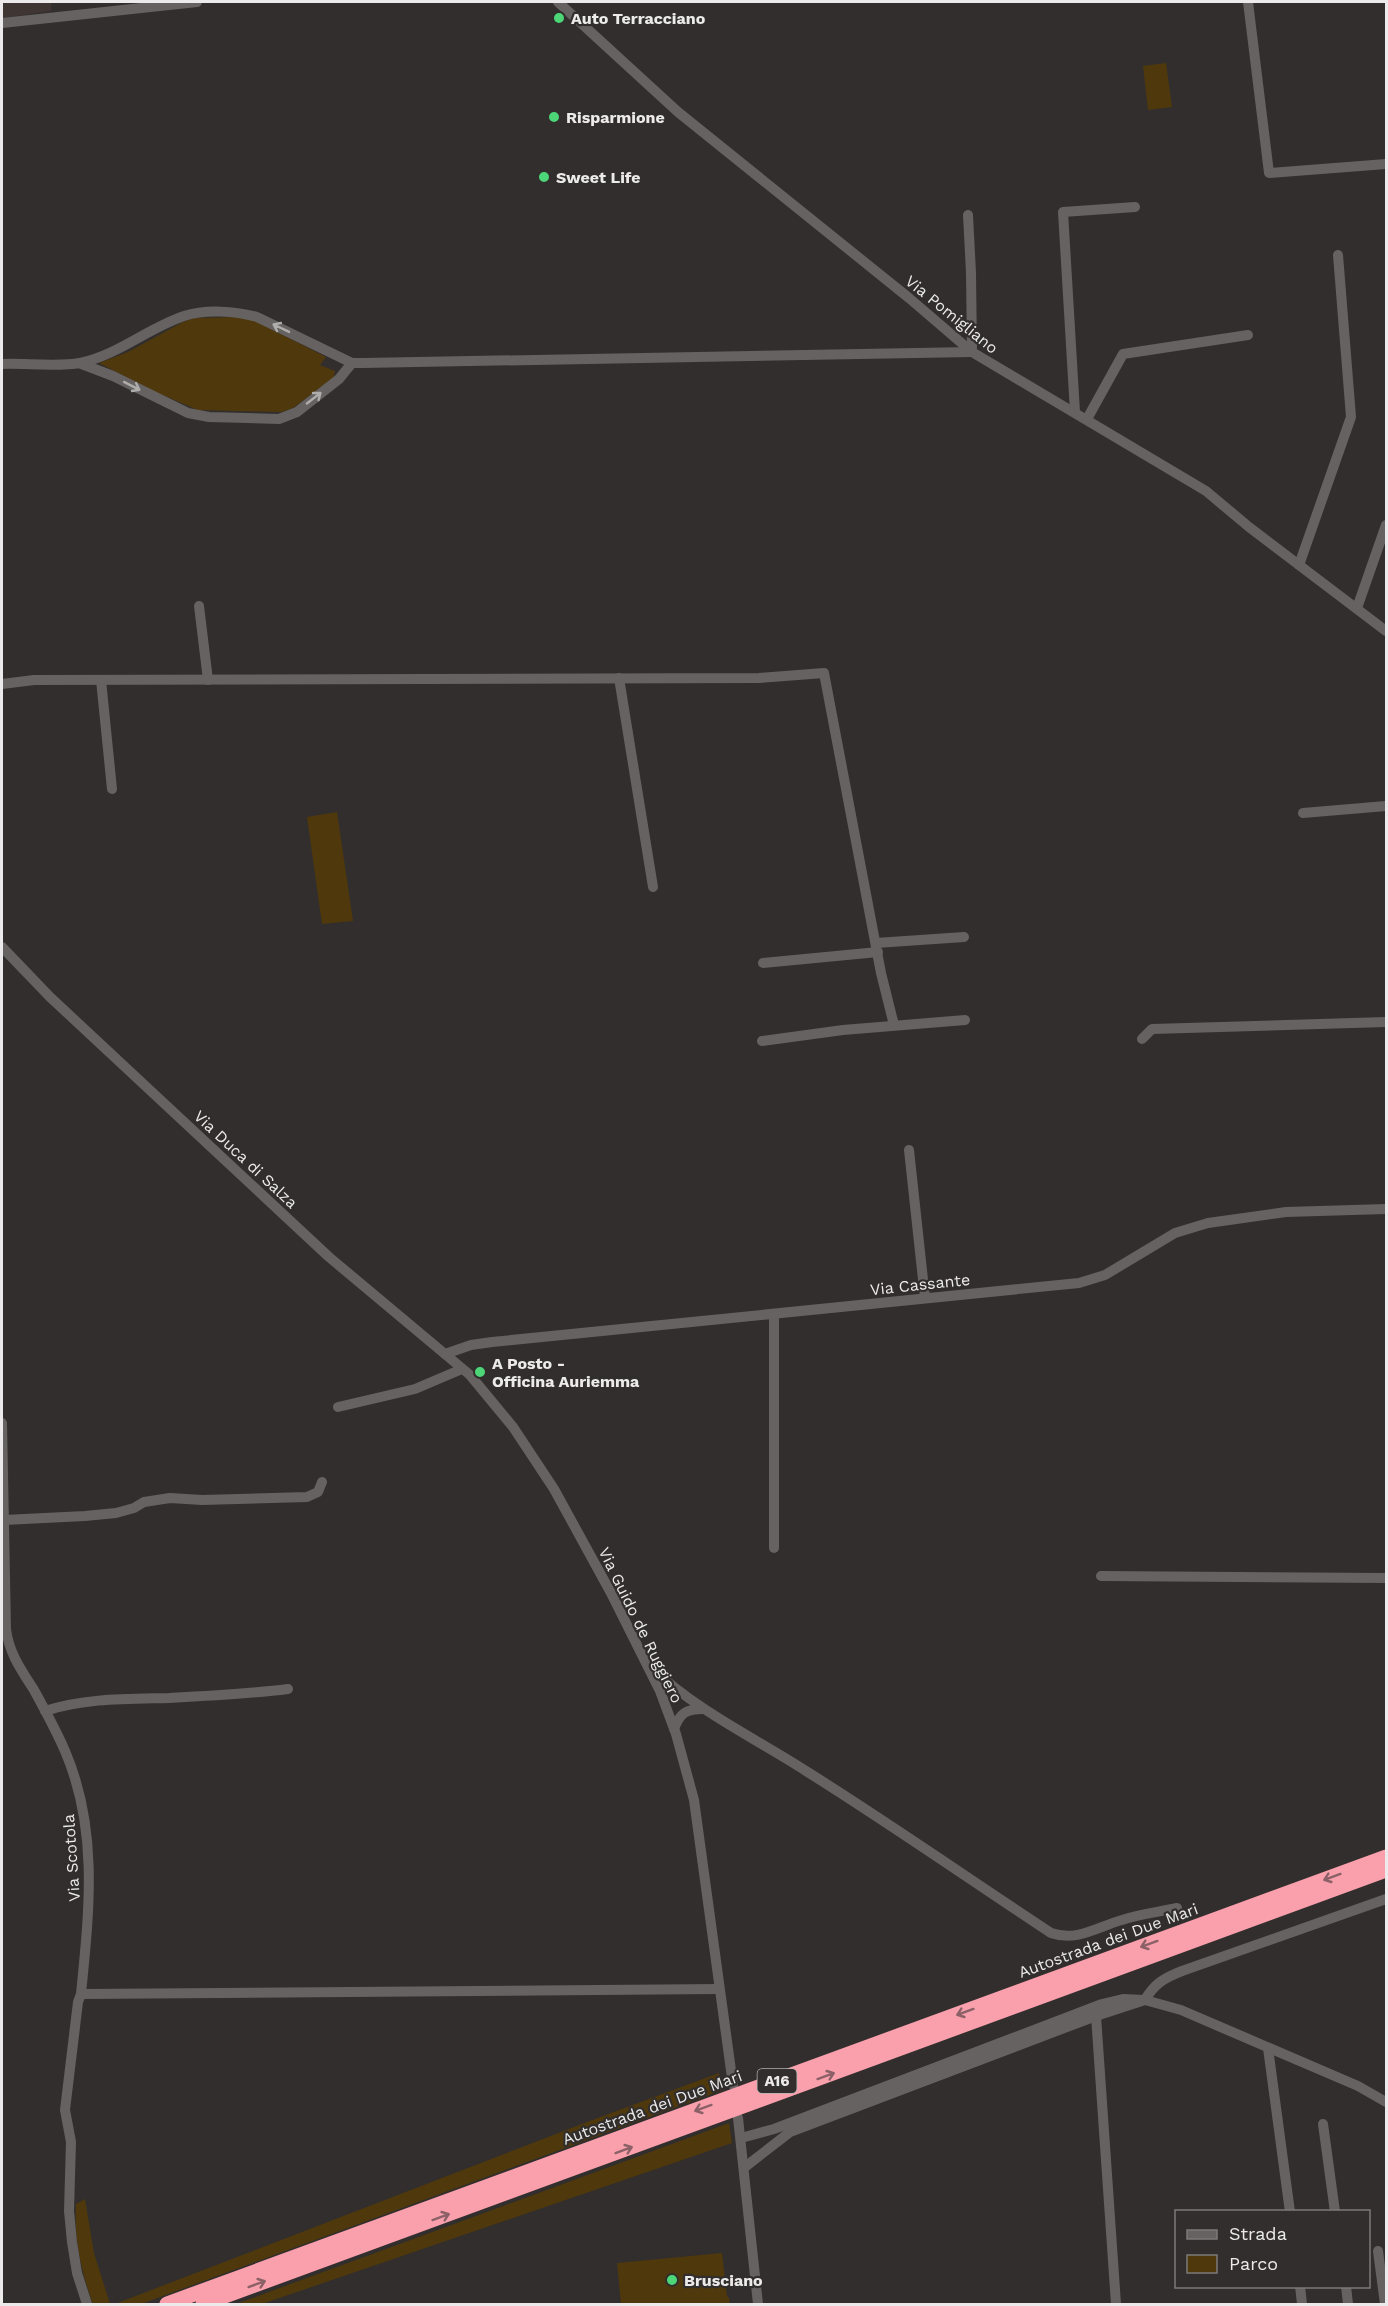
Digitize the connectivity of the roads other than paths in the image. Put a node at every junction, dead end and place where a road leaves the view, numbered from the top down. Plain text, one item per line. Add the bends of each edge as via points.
1 (197, 2) edge
2 (558, 2) edge
3 (1248, 2) edge
4 (2, 23) edge
5 (1386, 164) edge
6 (1135, 207) dead end
7 (968, 215) dead end
8 (1338, 255) dead end
9 (1248, 335) dead end
10 (972, 352) junction
11 (78, 363) junction
12 (352, 363) junction
13 (2, 364) edge
14 (1075, 412) junction
15 (1087, 419) junction
16 (1386, 525) edge
17 (1299, 565) junction
18 (199, 606) dead end
19 (1357, 608) junction
20 (1386, 631) edge
21 (619, 678) junction
22 (101, 680) junction
23 (208, 680) junction
24 (2, 684) edge
25 (112, 789) dead end
26 (1386, 806) edge
27 (1303, 813) dead end
28 (653, 887) dead end
29 (964, 937) dead end
30 (2, 947) edge
31 (877, 948) junction
32 (763, 963) dead end
33 (965, 1020) dead end
34 (1386, 1022) edge
35 (894, 1025) junction
36 (1142, 1039) dead end
37 (762, 1041) dead end
38 (909, 1150) dead end
39 (1386, 1209) edge
40 (925, 1298) junction
41 (774, 1315) junction
42 (445, 1354) junction
43 (462, 1368) junction
44 (478, 1384) joint
45 (339, 1407) dead end
46 (2, 1423) edge
47 (322, 1482) dead end
48 (4, 1520) junction
49 (774, 1548) dead end
50 (1101, 1576) dead end
51 (1386, 1578) edge
52 (646, 1663) junction
53 (288, 1689) dead end
54 (703, 1710) junction
55 (45, 1711) junction
56 (674, 1729) junction
57 (1386, 1857) edge
58 (1386, 1870) edge
59 (1386, 1899) edge
60 (1177, 1908) dead end
61 (719, 1989) junction
62 (81, 1995) junction
63 (1145, 2000) junction
64 (1096, 2016) junction
65 (1268, 2048) junction
66 (733, 2085) dead end
67 (1386, 2102) edge
68 (738, 2118) dead end
69 (1323, 2124) dead end
70 (741, 2138) junction
71 (745, 2167) junction
72 (1290, 2210) edge
73 (1335, 2210) edge
74 (1378, 2251) dead end
75 (1300, 2288) edge
76 (1346, 2288) edge
77 (87, 2304) edge
78 (167, 2304) edge
79 (202, 2304) edge
80 (758, 2304) edge
81 (1116, 2304) edge
82 (1302, 2304) edge
83 (1348, 2304) edge
84 (1385, 2304) edge

1 - 4 street
2 - 10 street, Via Pomigliano via 678,112
3 - 5 street via 1269,173
6 - 14 street via 1063,212
7 - 10 street
8 - 17 street via 1351,417
9 - 15 street via 1124,354
10 - 12 street
10 - 14 street, Via Pomigliano
12 -> 11 street via 240,312 182,317 110,353
11 -> 12 street via 188,413 279,419 297,412 339,379
11 - 13 street
14 - 15 street, Via Pomigliano
15 - 17 street, Via Pomigliano via 1206,491
16 - 19 street
17 - 19 street, Via Pomigliano
18 - 23 street
19 - 20 street, Via Pomigliano
21 - 23 street
21 - 28 street
21 - 31 street via 759,678 824,673
22 - 23 street
22 - 24 street
22 - 25 street
26 - 27 street
29 - 31 street
30 - 42 street, Via Duca di Salza via 50,997 329,1257
31 - 32 street
31 - 35 street
33 - 35 street
34 - 36 street via 1152,1029
35 - 37 street
38 - 40 street
39 - 40 street, Via Cassante via 1286,1212 1208,1223 1175,1233 1105,1275 1078,1283
40 - 41 street, Via Cassante
41 - 42 street, Via Cassante via 492,1341
41 - 49 street
42 - 43 street, Via Duca di Salza
43 - 44 street, Via Duca di Salza
43 - 45 street via 415,1389
44 - 52 street, Via Guido de Ruggiero via 513,1427 554,1489
46 - 48 street, Via Scotola
47 - 48 street via 318,1492 307,1497 170,1498 144,1502 116,1513
48 - 55 street, Via Scotola via 8,1642 13,1658
50 - 51 street
52 - 54 street
52 - 56 street, Via Guido de Ruggiero
53 - 55 street via 120,1699
54 - 56 street via 681,1714
54 - 60 street via 806,1771 1051,1933 1071,1937 1123,1919
55 - 62 street, Via Scotola via 71,1764 88,1848 90,1890
56 - 61 street, Via Guido de Ruggiero via 694,1800
57 -> 78 highway, Autostrada dei Due Mari / A16
79 -> 58 highway, Autostrada dei Due Mari / A16
59 - 63 street via 1182,1971 1161,1980
61 - 62 street
61 - 66 street, Via Guido de Ruggiero
62 - 77 street, Via Scotola via 65,2110 71,2142 72,2242
63 - 64 street
63 - 65 street via 1181,2010
63 - 70 street via 1123,1999 1102,2004 816,2114
64 - 71 street via 790,2133
64 - 81 street
65 - 67 street
65 - 72 street
68 - 70 street
69 - 73 street
70 - 71 street
71 - 80 street
74 - 84 street
75 - 82 street
76 - 83 street

